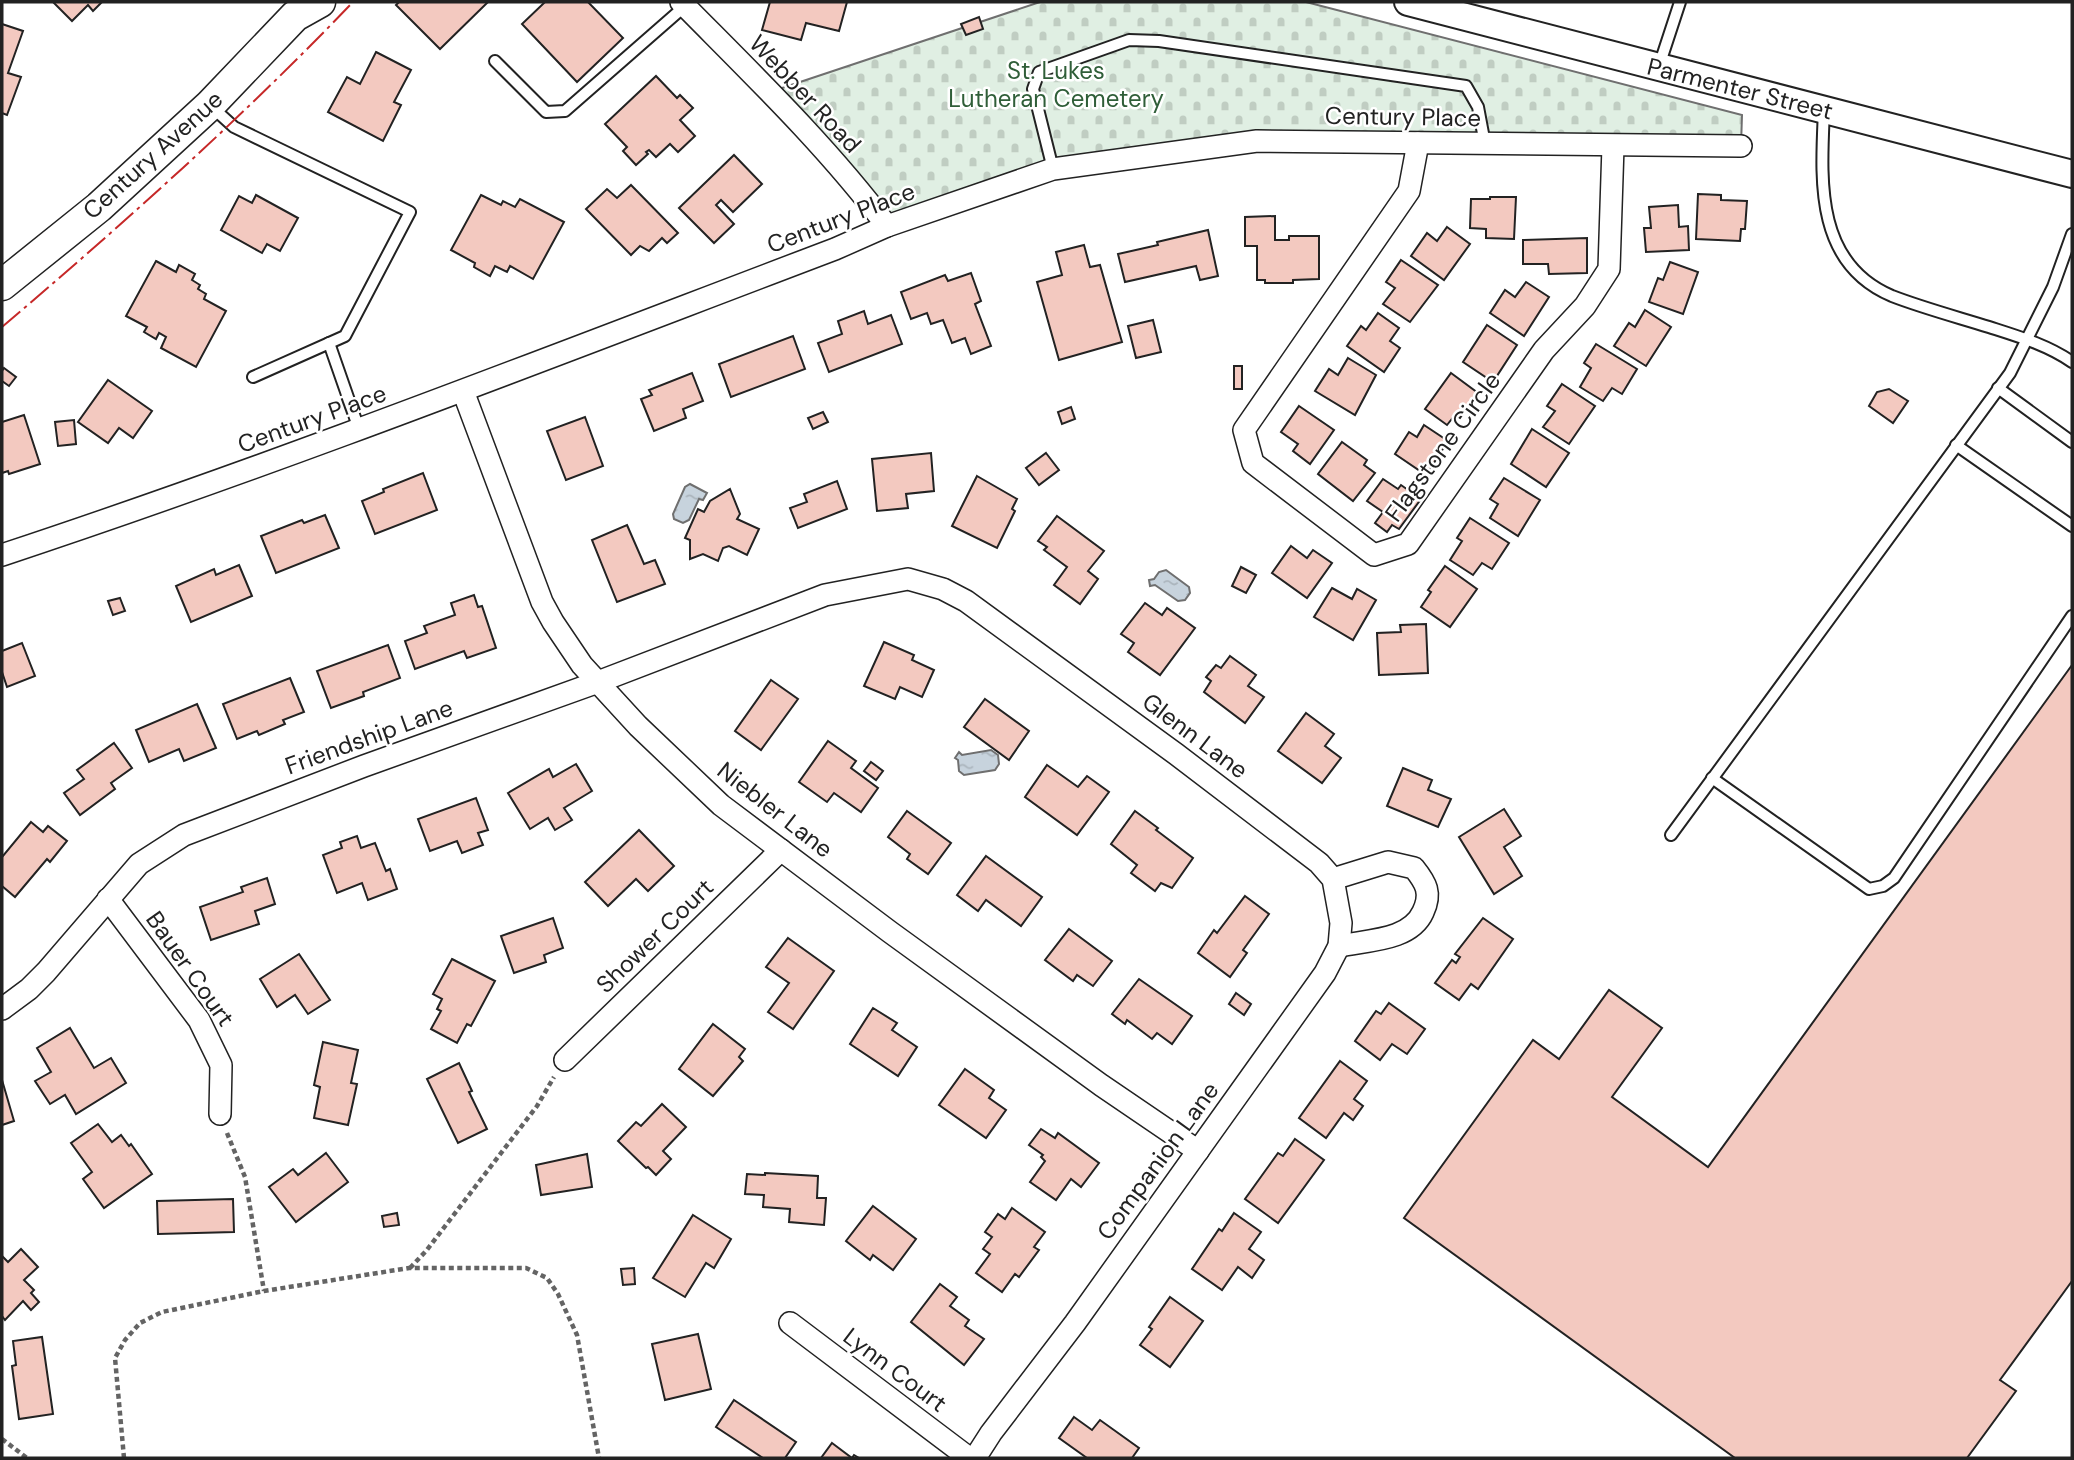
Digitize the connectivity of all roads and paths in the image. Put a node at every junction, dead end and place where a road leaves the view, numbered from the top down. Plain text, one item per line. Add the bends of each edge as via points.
1 (1680, 2) edge
2 (1418, 3) edge
3 (683, 4) edge
4 (305, 6) edge
5 (495, 61) dead end
6 (1658, 68) junction
7 (210, 105) junction
8 (1824, 110) junction
9 (1418, 143) junction
10 (1485, 144) junction
11 (1614, 146) junction
12 (1741, 146) dead end
13 (1053, 169) junction
14 (2072, 174) edge
15 (887, 226) junction
16 (2072, 234) edge
17 (2, 285) edge
18 (2028, 339) junction
19 (329, 343) junction
20 (2072, 362) edge
21 (253, 377) dead end
22 (1998, 388) junction
23 (463, 391) junction
24 (359, 429) junction
25 (2072, 442) edge
26 (1956, 446) junction
27 (2072, 526) edge
28 (2, 555) edge
29 (811, 601) joint
30 (2072, 617) edge
31 (598, 682) junction
32 (1712, 778) junction
33 (1671, 835) dead end
34 (781, 850) junction
35 (1333, 879) junction
36 (108, 899) junction
37 (1339, 946) junction
38 (2, 1009) edge
39 (565, 1060) joint
40 (220, 1114) joint
41 (1198, 1151) junction
42 (409, 1268) junction
43 (264, 1291) junction
44 (790, 1323) dead end
45 (2, 1439) edge
46 (27, 1458) edge
47 (124, 1458) edge
48 (599, 1458) edge
49 (969, 1458) edge
50 (975, 1458) edge

1 - 6 lane
2 - 6 street, Parmenter Street
3 - 5 lane via 565,111 546,112
3 - 15 street, Webber Road via 807,133
4 - 7 main road, Century Avenue
6 - 8 street, Parmenter Street
7 - 17 main road, Century Avenue via 99,207
7 - 19 lane via 234,127 410,212 345,336
8 - 14 street, Parmenter Street
8 - 18 lane via 1823,199 1844,257 1865,280 1891,295
9 - 10 street, Century Place
9 - 11 street, Flagstone Circle via 1409,191 1244,430 1253,463 1374,555 1408,544 1544,350 1585,306 1609,269
9 - 13 street, Century Place via 1258,141
10 - 11 street, Century Place
10 - 13 lane via 1478,107 1466,86 1129,40 1039,72 1033,89
11 - 12 street, Century Place
13 - 15 street, Century Place
15 - 23 street, Century Place
16 - 18 lane
18 - 20 lane
18 - 22 lane
19 - 21 lane
19 - 24 lane
22 - 25 lane
22 - 26 lane
23 - 24 street, Century Place
23 - 31 street, Niebler Lane via 542,602
24 - 28 street, Century Place
26 - 27 lane
26 - 32 lane
29 - 31 street, Friendship Lane
29 - 35 street, Glenn Lane via 908,579 943,589 1176,754 1319,863
30 - 32 lane via 1894,878 1882,886 1869,890
31 - 34 street, Niebler Lane via 721,805
31 - 36 street, Friendship Lane via 184,835 139,864
32 - 33 lane
34 - 39 street, Shower Court
34 - 41 street, Niebler Lane
35 - 37 street, Companion Lane via 1341,923
35 - 37 street via 1388,862 1414,868 1426,884 1429,900 1418,922 1402,934
36 - 38 street, Friendship Lane via 46,972
36 - 40 street, Bauer Court via 199,1020 221,1065
37 - 41 street, Companion Lane via 1325,973
39 - 42 path via 537,1106
40 - 43 path via 245,1177
41 - 50 street, Companion Lane
42 - 43 path
42 - 48 path via 526,1268 547,1278 578,1335
43 - 47 path via 162,1312 141,1323 125,1340 115,1358
44 - 49 street, Lynn Court
45 - 46 path

